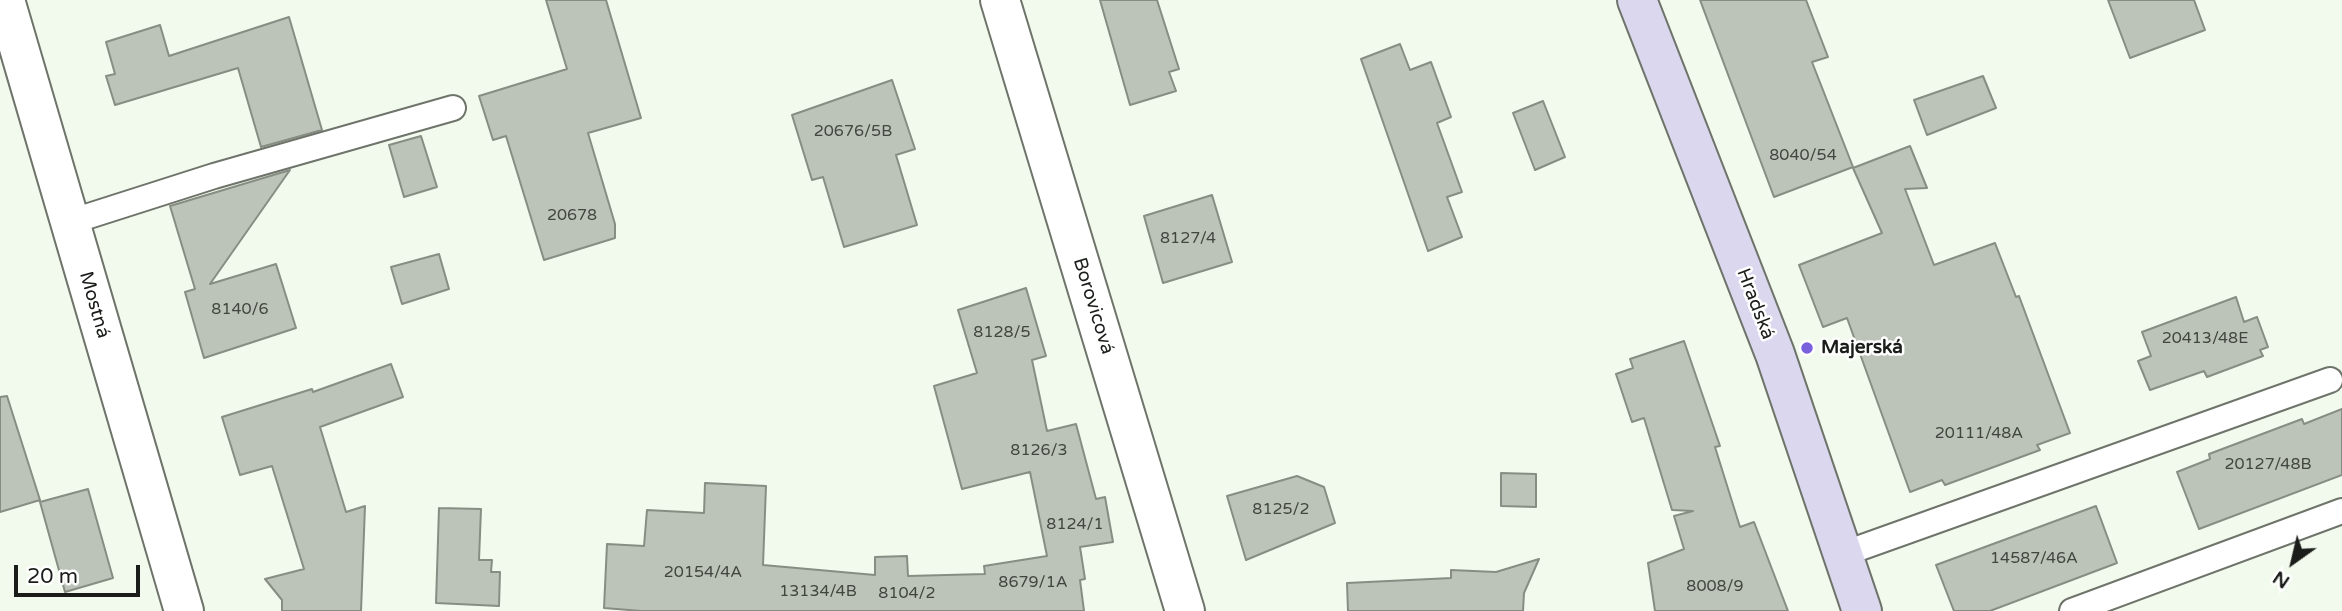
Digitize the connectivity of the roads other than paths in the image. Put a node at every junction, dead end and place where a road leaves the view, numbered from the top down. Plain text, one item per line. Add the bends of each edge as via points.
1 (5, 0) edge
2 (1000, 0) edge
3 (1637, 0) edge
4 (453, 108) dead end
5 (70, 222) junction
6 (2330, 380) dead end
7 (2342, 511) edge
8 (1843, 554) junction
9 (184, 611) edge
10 (1185, 611) edge
11 (1863, 611) edge
12 (2072, 611) edge

1 - 5 street, Mostná
2 - 10 street, Borovicová
3 - 8 main road, Hradská via 1775,354
4 - 5 lane
5 - 9 street, Mostná
6 - 8 lane
7 - 12 lane
8 - 11 main road, Hradská

